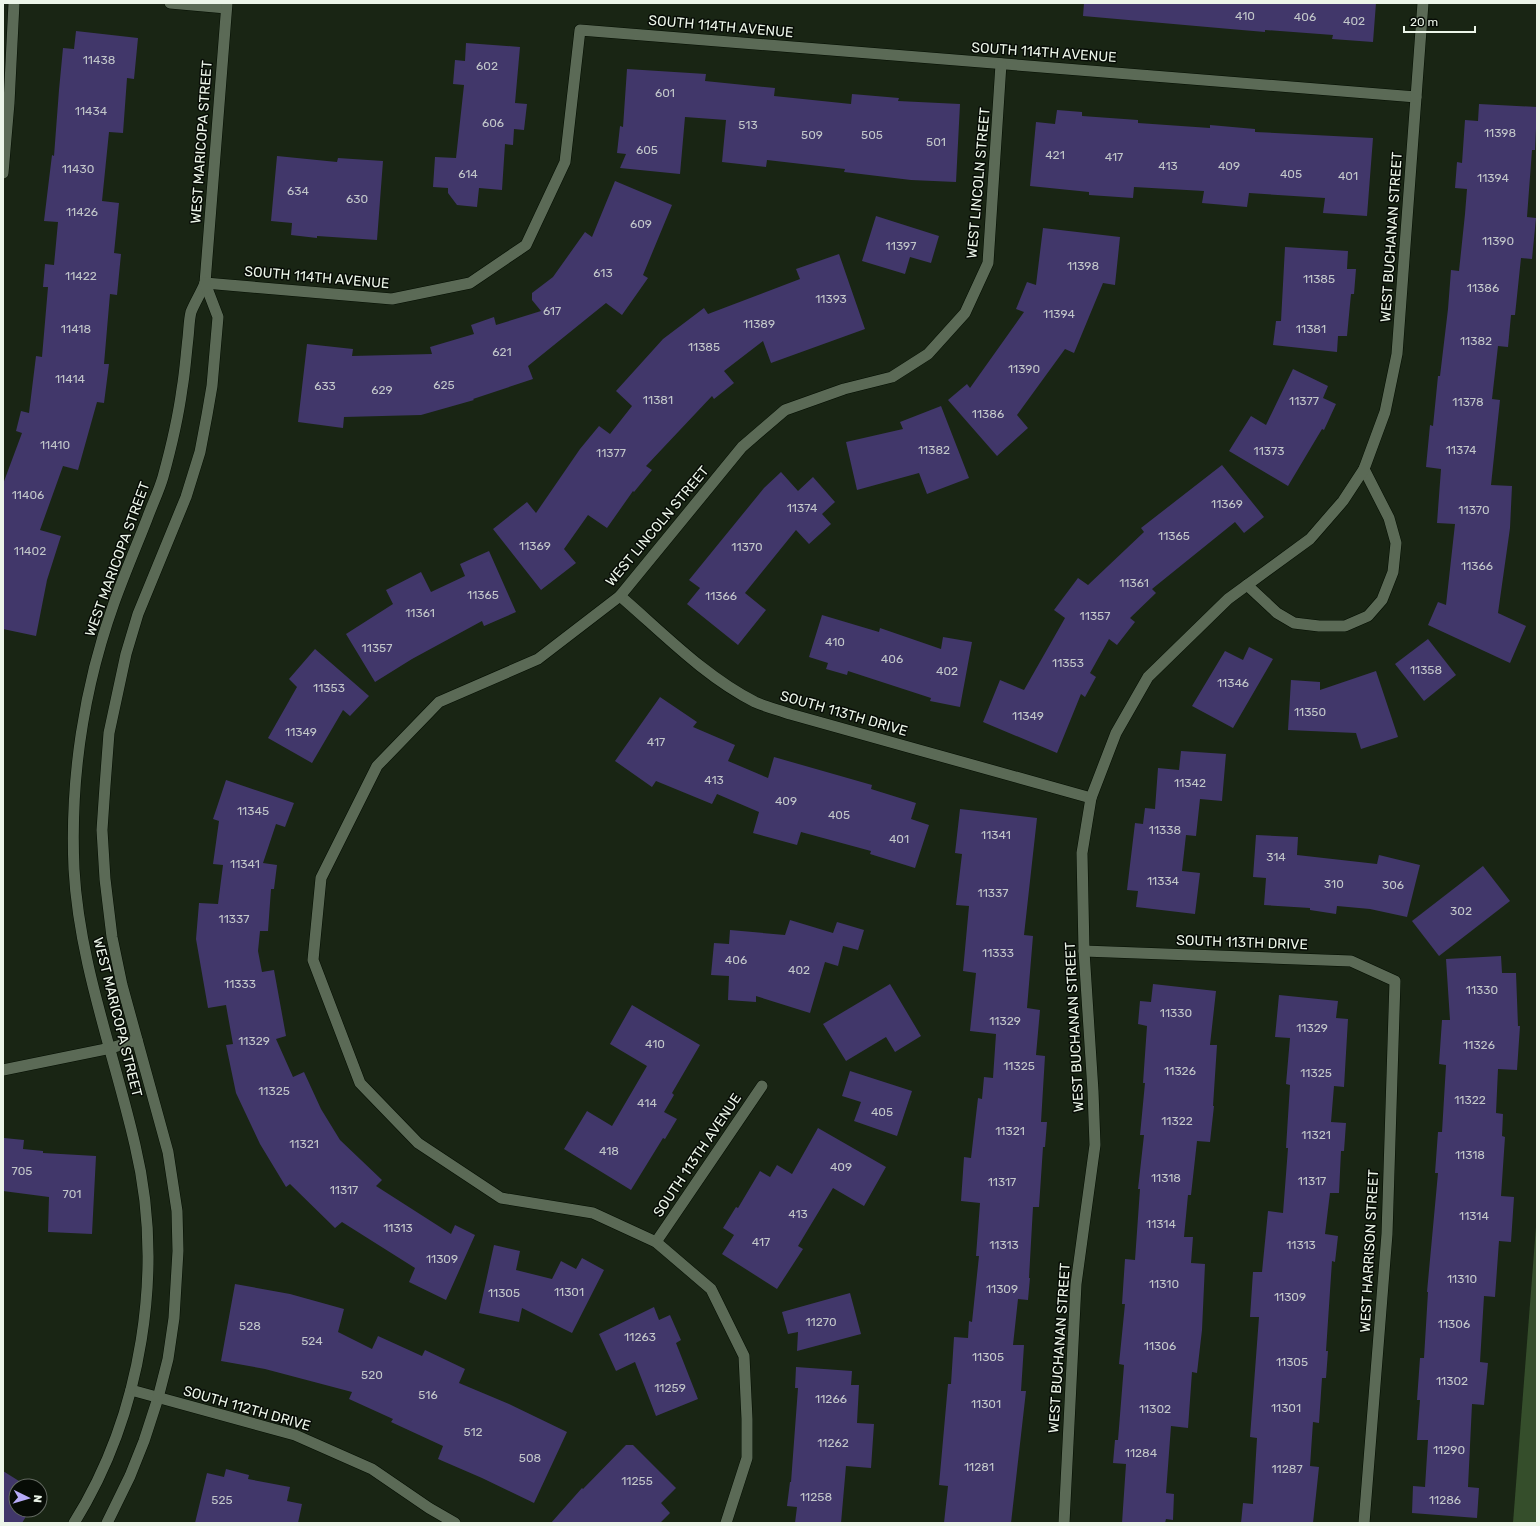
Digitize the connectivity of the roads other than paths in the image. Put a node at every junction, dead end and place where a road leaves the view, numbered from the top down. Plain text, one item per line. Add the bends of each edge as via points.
1 (14, 3) edge
2 (170, 3) edge
3 (1423, 3) edge
4 (227, 6) edge
5 (1002, 64) junction
6 (1416, 97) junction
7 (6, 103) edge
8 (3, 174) edge
9 (205, 283) junction
10 (1364, 469) junction
11 (1246, 585) junction
12 (620, 596) junction
13 (1091, 798) junction
14 (1084, 951) junction
15 (1395, 981) joint
16 (137, 1040) junction
17 (111, 1048) junction
18 (3, 1070) edge
19 (762, 1086) dead end
20 (656, 1242) junction
21 (131, 1390) junction
22 (158, 1398) junction
23 (74, 1523) edge
24 (107, 1523) edge
25 (455, 1523) edge
26 (726, 1523) edge
27 (1064, 1523) edge
28 (1364, 1523) edge

1 - 7 street
2 - 4 street
3 - 6 street, WEST BUCHANAN STREET
4 - 9 street, WEST MARICOPA STREET
5 - 6 street, SOUTH 114TH AVENUE
5 - 9 street, SOUTH 114TH AVENUE via 580,30 565,162 526,245 519,250 470,283 392,299
5 - 12 street, WEST LINCOLN STREET via 988,263 965,313 928,354 892,377 844,389 785,410 742,446
6 - 10 street, WEST BUCHANAN STREET via 1397,354 1385,412
7 - 8 street
9 - 16 street, WEST MARICOPA STREET via 218,317 212,386 200,452 186,497 138,614 126,654 109,733 102,830 105,879 112,937
9 - 17 street, WEST MARICOPA STREET via 191,314 178,414 162,482 110,616 88,690 81,738 74,828 76,903 89,973
10 - 11 street, WEST BUCHANAN STREET via 1342,501 1310,539
10 - 11 street via 1389,518 1396,543 1393,572 1382,600 1368,616 1345,626 1294,623 1277,613
11 - 13 street, WEST BUCHANAN STREET via 1228,599 1148,677 1116,733
12 - 13 street, SOUTH 113TH DRIVE via 697,663 756,702 790,714
12 - 20 street, WEST LINCOLN STREET via 538,659 439,702 377,766 321,878 314,960 360,1082 418,1143 501,1198 593,1213
13 - 14 street, WEST BUCHANAN STREET via 1082,853
14 - 15 street, SOUTH 113TH DRIVE via 1351,962
14 - 27 street, WEST BUCHANAN STREET via 1095,1145 1076,1284
15 - 28 street, WEST HARRISON STREET via 1386,1234
16 - 17 street
16 - 22 street, WEST MARICOPA STREET via 168,1152 177,1211 178,1251 174,1318 168,1359
17 - 18 street
17 - 21 street, WEST MARICOPA STREET via 136,1148 147,1226 149,1263 146,1300
19 - 20 street, SOUTH 113TH AVENUE
20 - 26 street, WEST LINCOLN STREET via 711,1289 744,1356 747,1458
21 - 22 street, SOUTH 112TH DRIVE
21 - 23 street, WEST MARICOPA STREET via 104,1468
22 - 24 street, WEST MARICOPA STREET via 130,1476
22 - 25 street, SOUTH 112TH DRIVE via 295,1435 372,1469

